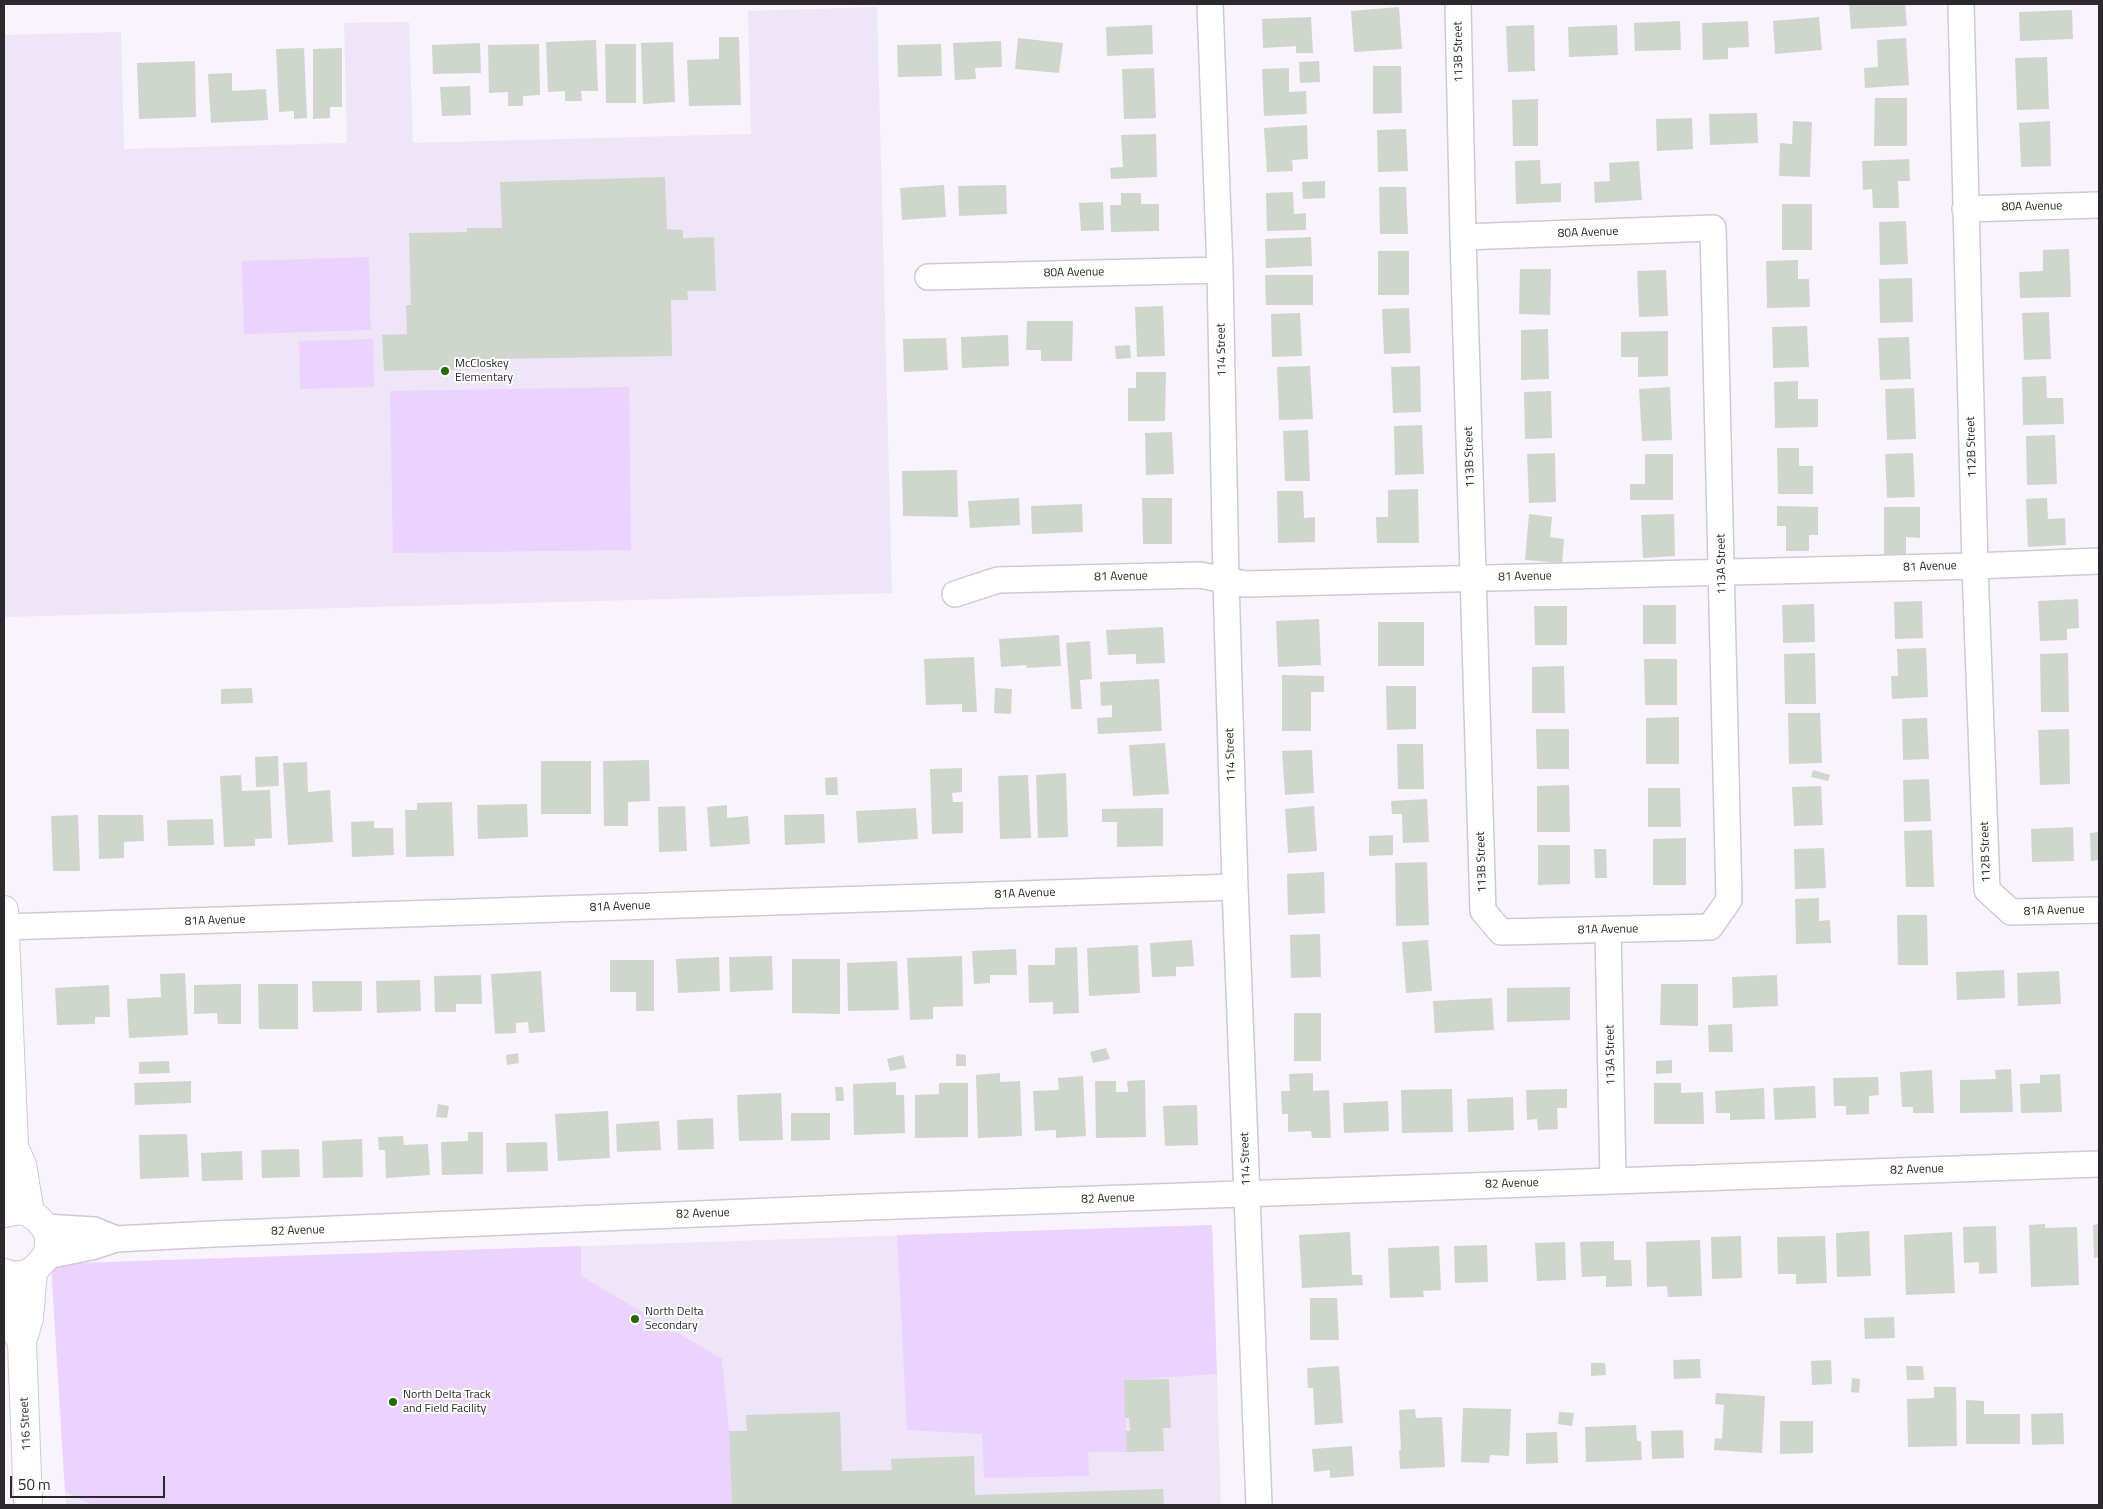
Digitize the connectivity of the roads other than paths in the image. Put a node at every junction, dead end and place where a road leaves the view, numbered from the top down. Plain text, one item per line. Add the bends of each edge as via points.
1 (1210, 4) edge
2 (1458, 4) edge
3 (1962, 4) edge
4 (2099, 205) edge
5 (1965, 208) junction
6 (1713, 228) joint
7 (1463, 237) junction
8 (1220, 270) junction
9 (928, 277) dead end
10 (2099, 561) edge
11 (1975, 566) junction
12 (1723, 573) junction
13 (1474, 579) junction
14 (1226, 580) junction
15 (955, 594) dead end
16 (1235, 887) junction
17 (1987, 890) joint
18 (1729, 900) joint
19 (2099, 910) edge
20 (1484, 911) joint
21 (4, 919) edge
22 (1608, 930) junction
23 (14, 1147) junction
24 (2099, 1164) edge
25 (1613, 1180) junction
26 (4, 1192) edge
27 (1247, 1195) junction
28 (26, 1218) edge
29 (116, 1239) junction
30 (40, 1264) junction
31 (4, 1273) edge
32 (4, 1278) edge
33 (22, 1342) junction
34 (28, 1505) edge
35 (1259, 1505) edge

1 - 8 street, 114 Street
2 - 7 street, 113B Street
3 - 5 street, 112B Street
4 - 5 street, 80A Avenue
5 - 11 street, 112B Street
6 - 7 street, 80A Avenue
6 - 12 street, 113A Street
7 - 13 street, 113B Street
8 - 9 street, 80A Avenue
8 - 14 street, 114 Street
10 - 11 street, 81 Avenue
11 - 12 street, 81 Avenue
11 - 17 street, 112B Street
12 - 13 street, 81 Avenue
12 - 18 street, 113A Street
13 - 14 street, 81 Avenue via 1245,584
13 - 20 street, 113B Street
14 - 15 street, 81 Avenue via 1200,575 998,580
14 - 16 street, 114 Street
16 - 21 street, 81A Avenue
16 - 27 street, 114 Street
17 - 19 street, 81A Avenue via 2011,912
18 - 22 street, 81A Avenue via 1710,927
20 - 22 street, 81A Avenue via 1501,932
21 - 23 street
22 - 25 street, 113A Street
23 - 26 street via 6,1165
23 - 28 street via 22,1165
24 - 25 street, 82 Avenue
25 - 27 street, 82 Avenue
27 - 29 street, 82 Avenue via 839,1208
27 - 35 street, 114 Street
28 - 29 street, 82 Avenue via 94,1230
28 - 30 street, 116 Street via 49,1236
29 - 30 street, 82 Avenue
30 - 31 street via 18,1275
30 - 33 street, 116 Street
32 - 33 street, 116 Street via 11,1319
33 - 34 street, 116 Street

